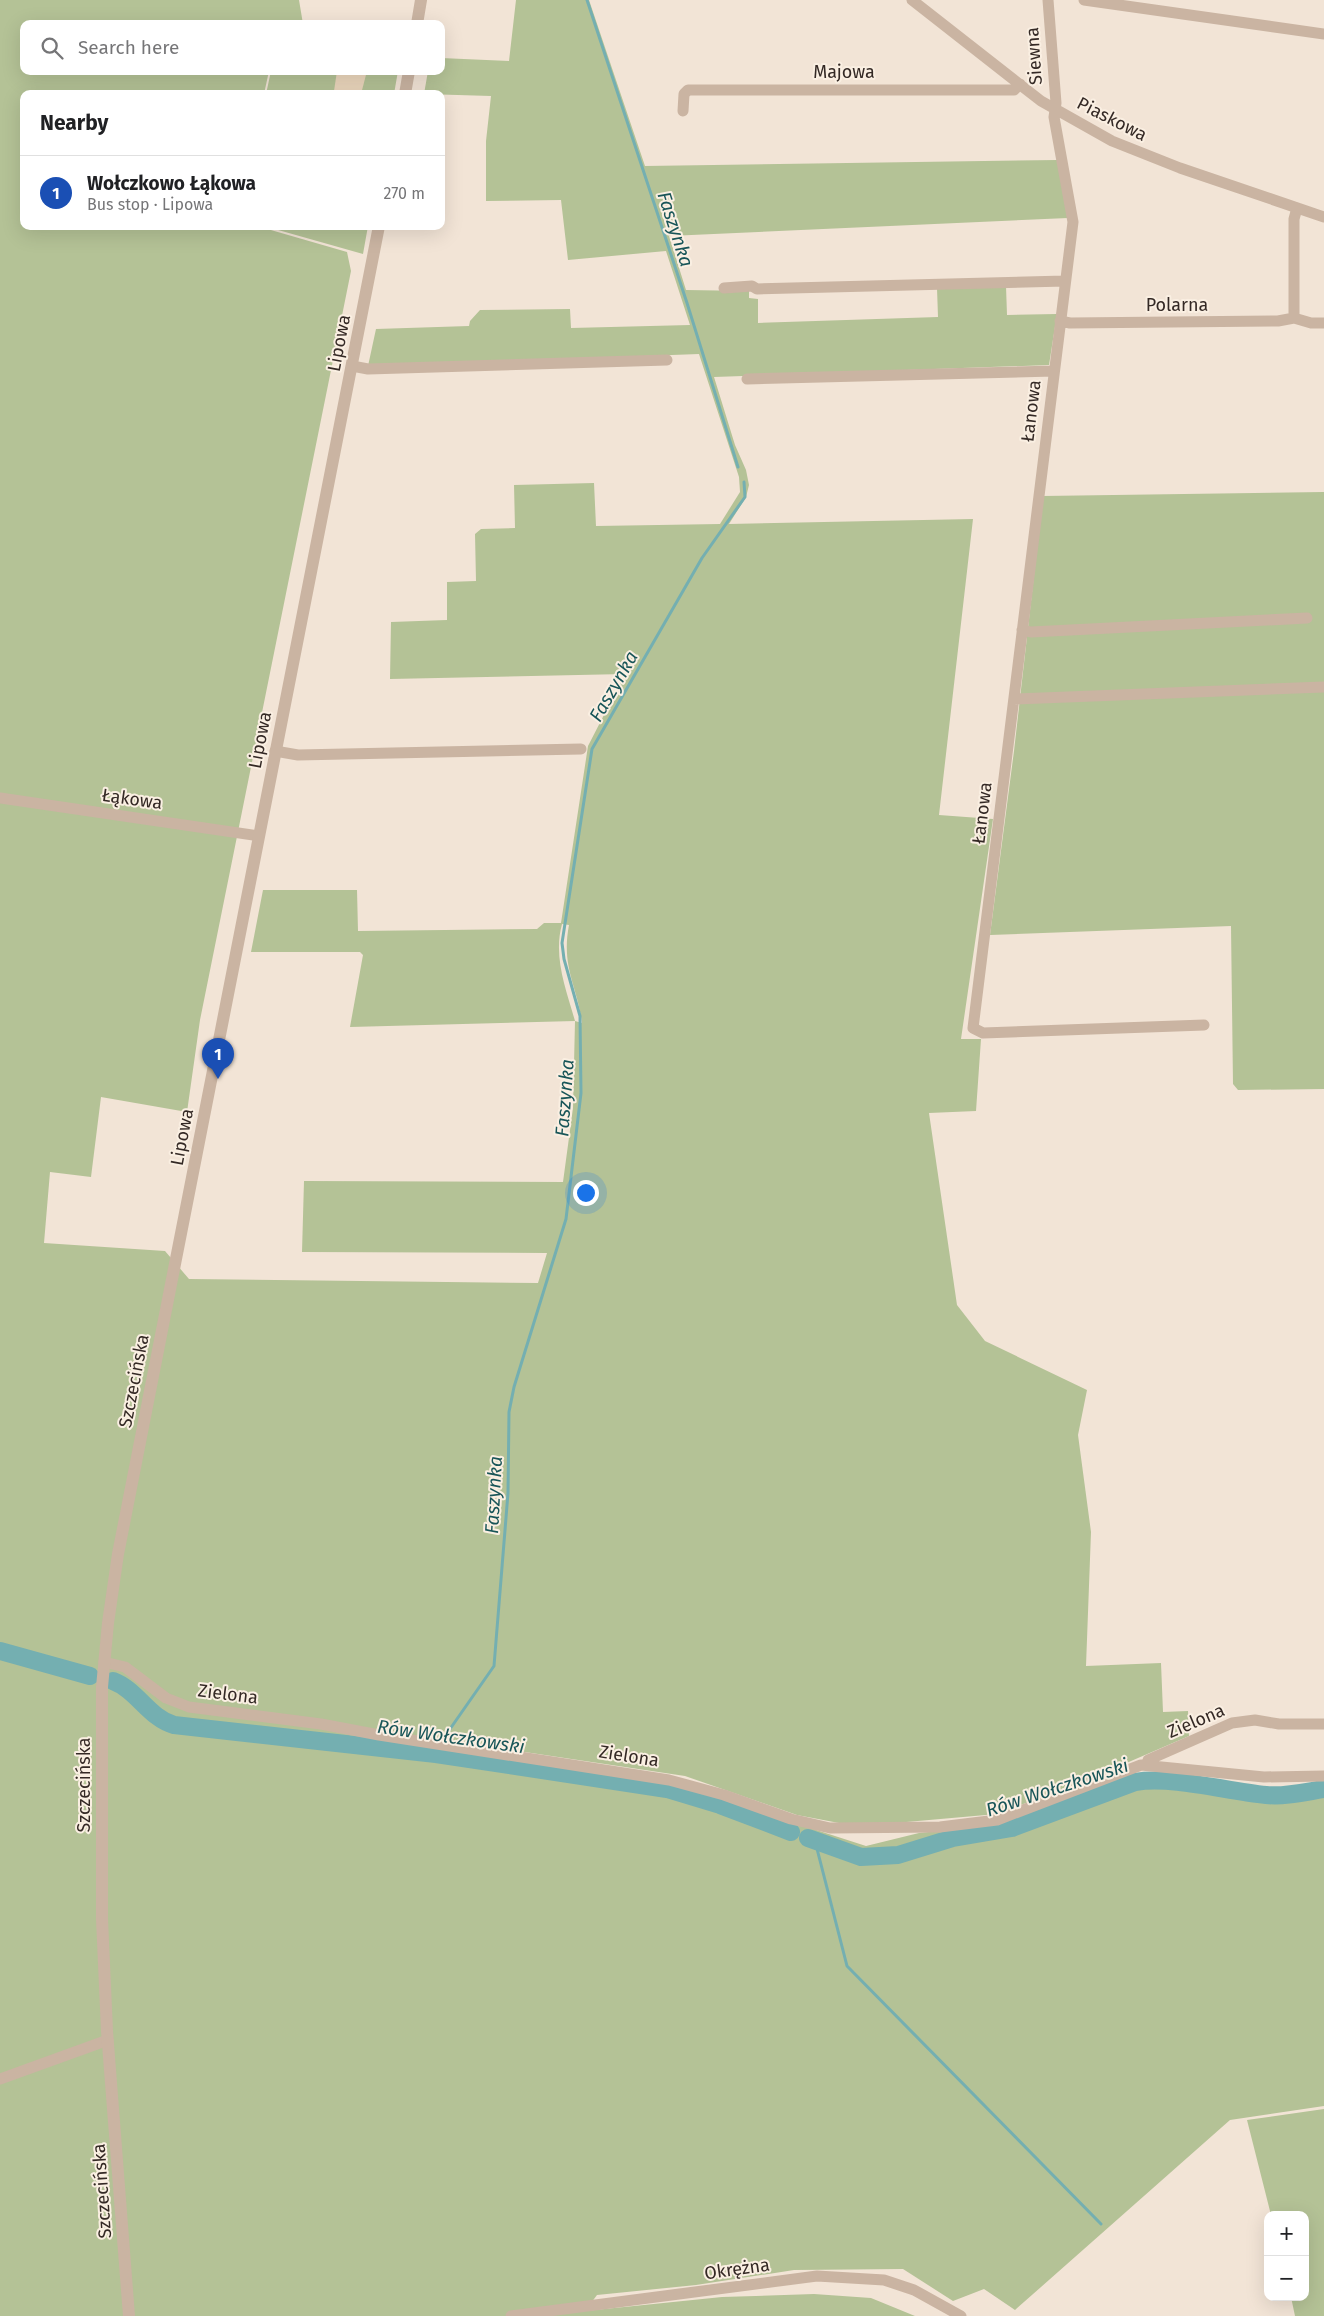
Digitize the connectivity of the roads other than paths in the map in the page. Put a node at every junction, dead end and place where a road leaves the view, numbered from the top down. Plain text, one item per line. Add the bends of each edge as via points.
1 (421, 0) edge
2 (912, 0) edge
3 (1048, 0) edge
4 (1084, 0) edge
5 (418, 20) edge
6 (1324, 34) edge
7 (408, 75) edge
8 (1020, 84) junction
9 (406, 90) edge
10 (1055, 110) junction
11 (683, 112) dead end
12 (1297, 208) junction
13 (1324, 217) edge
14 (378, 230) edge
15 (1065, 281) junction
16 (724, 288) dead end
17 (1294, 318) junction
18 (1060, 321) junction
19 (1324, 323) edge
20 (667, 360) dead end
21 (352, 366) junction
22 (1054, 371) junction
23 (747, 379) dead end
24 (1307, 618) dead end
25 (1022, 630) junction
26 (1324, 687) edge
27 (1014, 699) junction
28 (581, 750) dead end
29 (275, 751) junction
30 (0, 798) edge
31 (259, 836) junction
32 (1204, 1025) dead end
33 (176, 1260) joint
34 (104, 1662) junction
35 (1324, 1724) edge
36 (1147, 1765) junction
37 (1324, 1776) edge
38 (108, 2040) junction
39 (0, 2079) edge
40 (129, 2316) edge
41 (512, 2316) edge
42 (961, 2316) edge

1 - 5 street
2 - 8 street, Piaskowa
3 - 10 street, Siewna
4 - 6 street
7 - 9 street
8 - 10 street, Piaskowa
8 - 11 street, Majowa via 1014,90 688,90 684,94
10 - 12 street, Piaskowa via 1142,155
10 - 15 street, Łanowa via 1073,222
12 - 13 street, Piaskowa
12 - 17 street via 1294,219
14 - 21 street, Lipowa
15 - 16 street
15 - 18 street, Łanowa
17 - 18 street, Polarna via 1278,321
17 - 19 street, Polarna
18 - 22 street, Łanowa
20 - 21 street via 368,369
21 - 29 street, Lipowa
22 - 23 street, Łanowa
22 - 25 street, Łanowa
24 - 25 street
25 - 27 street, Łanowa
26 - 27 street
27 - 32 street, Łanowa via 973,1028 983,1033
28 - 29 street via 298,755
29 - 31 street, Lipowa
30 - 31 street, Łąkowa
31 - 33 street, Lipowa
33 - 34 street, Szczecińska via 118,1554
34 - 36 street, Zielona via 129,1669 166,1698 189,1707 321,1724 669,1780 791,1819 830,1828 940,1827 997,1820 1135,1766
34 - 38 street, Szczecińska via 101,1857
35 - 36 street, Zielona via 1278,1724 1255,1720 1232,1723 1148,1760
36 - 37 street, Zielona via 1264,1777
38 - 39 street
38 - 40 street, Szczecińska
41 - 42 street, Okrężna via 817,2276 884,2280 914,2290

